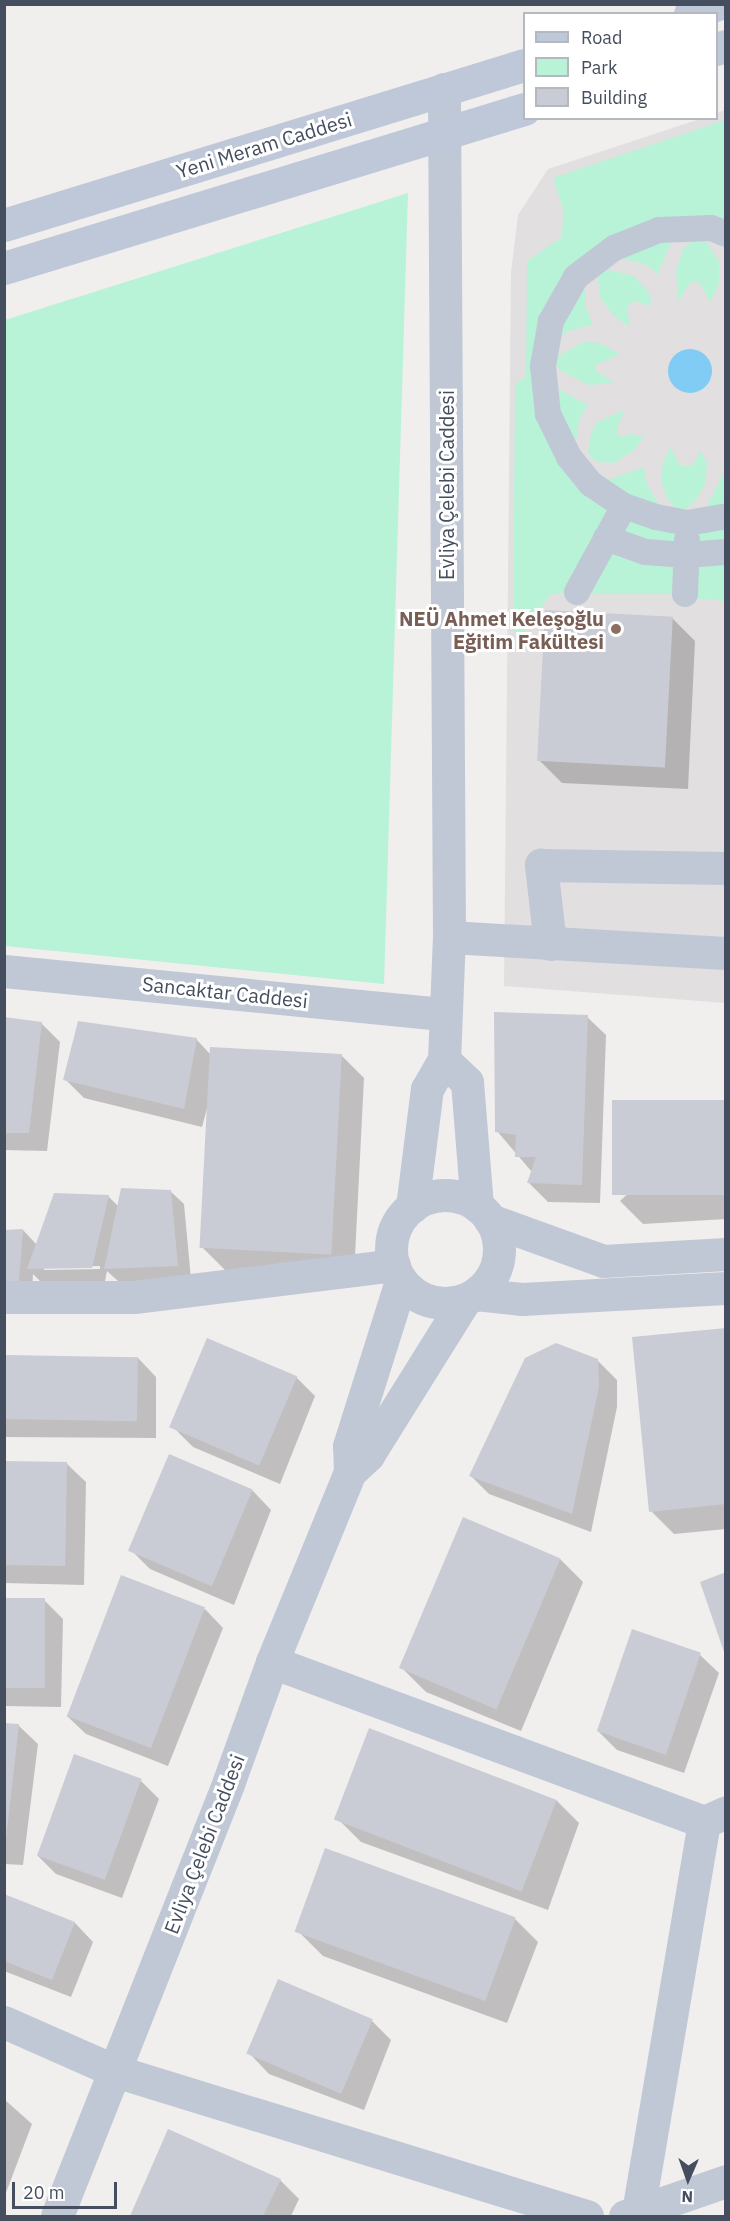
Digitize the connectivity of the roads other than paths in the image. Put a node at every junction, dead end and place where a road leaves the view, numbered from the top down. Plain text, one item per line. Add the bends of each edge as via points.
1 (718, 4) edge
2 (696, 12) edge
3 (523, 66) edge
4 (444, 89) junction
5 (523, 110) edge
6 (444, 134) junction
7 (4, 225) edge
8 (726, 234) edge
9 (4, 268) edge
10 (624, 506) junction
11 (726, 516) edge
12 (688, 523) junction
13 (606, 538) junction
14 (726, 552) edge
15 (686, 555) junction
16 (577, 592) dead end
17 (685, 594) dead end
18 (726, 868) edge
19 (449, 937) junction
20 (550, 944) junction
21 (726, 952) edge
22 (4, 971) edge
23 (445, 1014) junction
24 (444, 1060) junction
25 (412, 1208) junction
26 (484, 1213) junction
27 (726, 1254) edge
28 (398, 1273) junction
29 (726, 1288) edge
30 (4, 1297) edge
31 (470, 1297) junction
32 (350, 1472) junction
33 (272, 1662) junction
34 (715, 1817) edge
35 (4, 2022) edge
36 (115, 2071) junction
37 (726, 2181) edge
38 (632, 2214) edge
39 (57, 2217) edge
40 (587, 2217) edge

1 - 2 main road
3 - 4 main road, Yeni Meram Caddesi
4 - 6 street, Evliya Çelebi Caddesi
4 - 7 main road, Yeni Meram Caddesi
5 - 6 main road
6 - 9 main road
6 - 19 street, Evliya Çelebi Caddesi
8 - 10 street via 711,228 659,230 614,248 576,277 551,321 543,366 548,414 569,457 591,484
10 - 12 street via 656,518
10 - 13 street
11 - 12 street
12 - 15 street
13 - 15 street via 645,552
13 - 16 street
14 - 15 street
15 - 17 street
18 - 20 street via 541,865
19 - 20 street
19 - 23 street, Evliya Çelebi Caddesi
20 - 21 street
22 - 23 street, Sancaktar Caddesi
23 - 24 street, Evliya Çelebi Caddesi
24 - 25 street, Evliya Çelebi Caddesi via 428,1089
24 - 26 street via 467,1082
25 - 26 street via 436,1196 454,1196
25 - 28 street via 395,1229 391,1247
26 - 27 street via 603,1261
26 - 31 street via 499,1244 498,1261 492,1277
28 - 30 street via 134,1297
28 - 31 street via 414,1294 431,1302
28 - 32 street, Evliya Çelebi Caddesi via 349,1446
29 - 31 street via 522,1299
31 - 32 street, Evliya Çelebi Caddesi via 368,1455
32 - 33 street, Evliya Çelebi Caddesi
33 - 34 street
33 - 36 street, Evliya Çelebi Caddesi
34 - 38 street
35 - 36 street
36 - 39 street, Evliya Çelebi Caddesi
36 - 40 street
37 - 38 street

